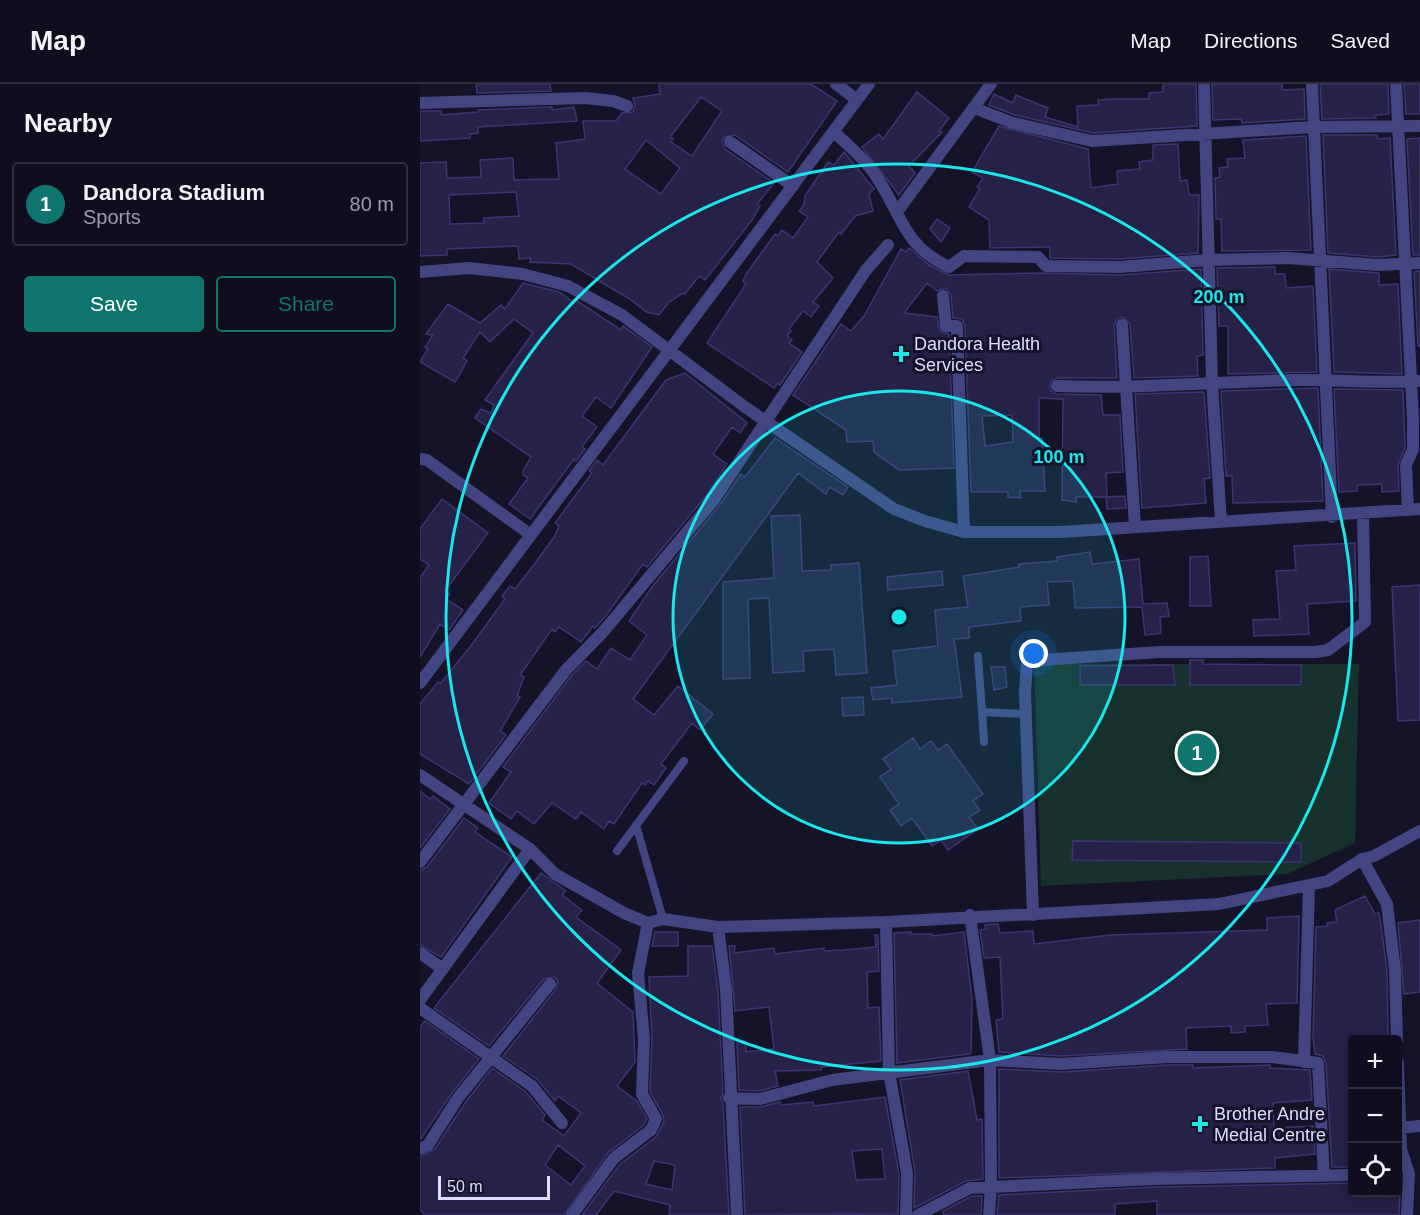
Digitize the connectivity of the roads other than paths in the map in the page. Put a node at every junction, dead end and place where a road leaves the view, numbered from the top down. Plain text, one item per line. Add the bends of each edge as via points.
1 (836, 84) edge
2 (869, 84) edge
3 (991, 84) edge
4 (1204, 84) edge
5 (1312, 84) edge
6 (1396, 84) edge
7 (857, 100) junction
8 (420, 103) edge
9 (627, 106) dead end
10 (974, 108) junction
11 (1398, 126) junction
12 (1420, 126) edge
13 (1313, 128) junction
14 (834, 132) junction
15 (1204, 134) junction
16 (730, 142) dead end
17 (794, 186) junction
18 (897, 212) junction
19 (888, 245) dead end
20 (1208, 260) junction
21 (1319, 261) junction
22 (1420, 263) edge
23 (1405, 264) junction
24 (420, 272) edge
25 (943, 296) dead end
26 (1122, 325) dead end
27 (670, 351) junction
28 (1326, 379) junction
29 (1416, 381) edge
30 (1212, 382) junction
31 (1125, 385) junction
32 (1058, 386) dead end
33 (764, 421) junction
34 (420, 459) edge
35 (1414, 509) edge
36 (1363, 513) junction
37 (1332, 517) junction
38 (1221, 522) junction
39 (1135, 526) junction
40 (964, 532) junction
41 (531, 535) junction
42 (978, 656) dead end
43 (420, 683) edge
44 (982, 712) junction
45 (1026, 714) junction
46 (984, 742) dead end
47 (684, 760) dead end
48 (420, 775) edge
49 (462, 805) junction
50 (636, 825) junction
51 (1420, 831) edge
52 (530, 849) junction
53 (617, 851) dead end
54 (1362, 859) junction
55 (420, 862) edge
56 (1309, 886) junction
57 (970, 915) junction
58 (1033, 915) junction
59 (663, 919) junction
60 (886, 922) junction
61 (648, 923) junction
62 (718, 927) junction
63 (420, 953) edge
64 (443, 969) junction
65 (550, 984) dead end
66 (420, 1000) edge
67 (420, 1008) edge
68 (1397, 1035) edge
69 (490, 1059) junction
70 (990, 1060) junction
71 (1304, 1062) junction
72 (889, 1072) junction
73 (729, 1098) junction
74 (562, 1123) dead end
75 (1420, 1126) edge
76 (1402, 1128) edge
77 (1400, 1143) edge
78 (420, 1149) edge
79 (1403, 1174) edge
80 (1348, 1175) edge
81 (1324, 1176) junction
82 (992, 1187) junction
83 (572, 1215) edge
84 (737, 1215) edge
85 (906, 1215) edge
86 (918, 1215) edge
87 (989, 1215) edge
88 (1407, 1215) edge

1 - 7 street
2 - 7 street
3 - 10 street
4 - 15 street
5 - 13 street
6 - 11 street
7 - 14 street
8 - 9 street via 585,98
10 - 15 street via 1013,123 1092,141
10 - 18 street
11 - 12 street
11 - 13 street
11 - 23 street
13 - 15 street
13 - 21 street
14 - 17 street
14 - 18 street via 876,177
15 - 20 street
16 - 17 street
17 - 27 street
18 - 20 street via 902,226 928,257 949,267 964,256 1038,257 1046,266 1120,267
19 - 33 street via 866,270
20 - 21 street
20 - 30 street
21 - 23 street
21 - 28 street
22 - 23 street
23 - 29 street
24 - 27 street via 469,268 523,274 568,286 622,315
25 - 40 street via 946,326 957,326
26 - 31 street
27 - 33 street
27 - 41 street
28 - 29 street via 1370,383
28 - 30 street
28 - 37 street
29 - 35 street via 1413,449 1406,465
30 - 31 street
30 - 38 street
31 - 32 street
31 - 39 street
33 - 40 street via 894,509
33 - 49 street via 713,501 566,670
34 - 41 street via 427,460
35 - 36 street
36 - 37 street
36 - 45 street via 1365,622 1328,650 1159,652 1028,661
37 - 38 street
38 - 39 street
39 - 40 street via 1060,532
41 - 43 street
42 - 44 lane
44 - 45 lane
44 - 46 lane
45 - 58 street
47 - 50 lane
48 - 49 street
49 - 52 street
49 - 55 street
50 - 53 lane
50 - 59 lane
51 - 54 street
52 - 61 street via 555,874
52 - 64 street
54 - 56 street via 1328,881
54 - 68 street via 1387,904 1395,970
56 - 58 street via 1219,904
56 - 71 street
57 - 58 street
57 - 60 street
57 - 70 street
59 - 61 street
59 - 62 street
60 - 62 street
60 - 72 street
61 - 83 street via 638,973 644,1039 642,1094 656,1119 651,1130 614,1158
62 - 73 street via 726,990
63 - 64 street
64 - 66 street
65 - 69 street
67 - 69 street
69 - 74 street via 532,1086
69 - 78 street via 458,1098 428,1145
70 - 71 street via 1061,1064 1167,1057 1272,1057
70 - 72 street
70 - 82 street
71 - 81 street via 1318,1063
72 - 73 street via 832,1080 760,1099
72 - 85 street via 907,1173
73 - 84 street
75 - 76 street
77 - 79 street
79 - 88 street
80 - 81 street
81 - 82 street
82 - 86 street via 970,1188
82 - 87 street

